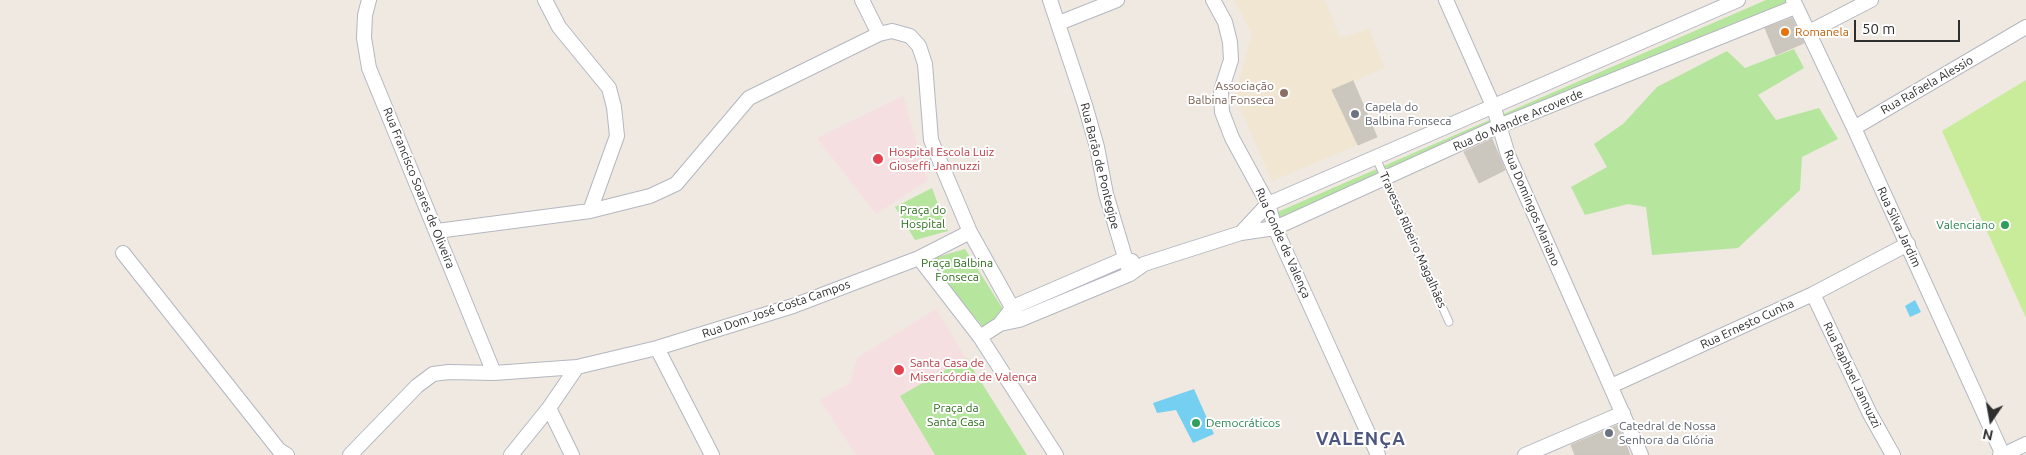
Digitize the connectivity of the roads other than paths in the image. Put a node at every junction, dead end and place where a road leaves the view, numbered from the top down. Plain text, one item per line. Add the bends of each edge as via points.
1 (369, 0) edge
2 (545, 0) edge
3 (862, 0) edge
4 (1050, 0) edge
5 (1117, 0) edge
6 (1213, 0) edge
7 (1446, 0) edge
8 (1738, 0) edge
9 (1871, 0) edge
10 (1794, 4) edge
11 (1058, 23) junction
12 (2026, 27) edge
13 (1809, 32) junction
14 (880, 34) junction
15 (1494, 108) junction
16 (1499, 126) junction
17 (1854, 128) junction
18 (1376, 158) junction
19 (1385, 178) junction
20 (1268, 204) junction
21 (590, 212) junction
22 (1275, 228) junction
23 (437, 231) junction
24 (970, 232) junction
25 (1241, 233) junction
26 (1908, 244) junction
27 (122, 253) dead end
28 (919, 258) junction
29 (1124, 260) junction
30 (1144, 264) junction
31 (1130, 274) junction
32 (1813, 294) junction
33 (1016, 314) junction
34 (1449, 322) dead end
35 (980, 337) junction
36 (657, 348) junction
37 (577, 366) junction
38 (494, 373) junction
39 (1610, 386) junction
40 (549, 408) junction
41 (1623, 413) junction
42 (2026, 444) edge
43 (287, 455) edge
44 (350, 455) edge
45 (511, 455) edge
46 (572, 455) edge
47 (712, 455) edge
48 (1056, 455) edge
49 (1378, 455) edge
50 (1526, 455) edge
51 (1641, 455) edge
52 (1893, 455) edge
53 (2003, 455) edge

1 - 23 street, Rua Francisco Soares de Oliveira via 364,38 368,68
2 - 21 street via 559,27 609,88 614,107 617,136
3 - 14 street
4 - 11 street, Rua Barão de Pontegipe
5 - 11 street
6 - 20 street, Rua Conde de Valença via 1225,22 1230,42 1231,60 1221,91 1222,112 1232,138
7 - 15 street, Rua Domingos Mariano
8 - 15 street, Rua do Mandre Arcoverde
9 - 13 street
10 - 13 street, Rua Silva Jardim
10 - 16 street, Rua do Mandre Arcoverde
11 - 29 street, Rua Barão de Pontegipe via 1097,147
12 - 17 street, Rua Rafaela Alessio
13 - 17 street, Rua Silva Jardim
14 - 21 street via 749,98 676,184 650,196
14 - 24 street via 900,32 910,36 919,46 925,64 931,140
15 - 16 street, Rua Domingos Mariano
15 - 18 street, Rua do Mandre Arcoverde
16 - 19 street, Rua do Mandre Arcoverde
16 - 39 street, Rua Domingos Mariano via 1508,155
17 - 26 street, Rua Silva Jardim
18 - 19 lane, Travessa Ribeiro Magalhães
18 - 20 street, Rua do Mandre Arcoverde
19 - 22 street, Rua do Mandre Arcoverde
19 - 34 lane, Travessa Ribeiro Magalhães
20 - 22 street, Rua Conde de Valença
20 - 25 street, Rua do Mandre Arcoverde
21 - 23 street
22 - 25 street, Rua do Mandre Arcoverde
22 - 49 street, Rua Conde de Valença
23 - 38 street, Rua Francisco Soares de Oliveira
24 - 28 street, Rua Dom José Costa Campos
24 - 33 street
25 - 30 street, Rua do Mandre Arcoverde
26 - 32 street, Rua Ernesto Cunha
26 - 53 street, Rua Silva Jardim
27 - 43 street via 279,450
28 - 35 street
28 - 36 street, Rua Dom José Costa Campos via 793,306
29 - 30 street, Rua do Mandre Arcoverde
29 - 31 street, Rua Barão de Pontegipe
29 - 33 street, Rua do Mandre Arcoverde
30 - 31 street, Rua do Mandre Arcoverde
31 - 33 street, Rua do Mandre Arcoverde
32 - 39 street, Rua Ernesto Cunha
32 - 52 street, Rua Raphael Jannuzzi
33 - 35 street, Rua do Mandre Arcoverde
35 - 48 street
36 - 37 street, Rua Dom José Costa Campos
36 - 47 street
37 - 38 street, Rua Dom José Costa Campos
37 - 40 street
38 - 44 street, Rua Dom José Costa Campos via 433,374 416,386
39 - 41 street
40 - 45 street
40 - 46 street
41 - 50 street
41 - 51 street
42 - 53 street

